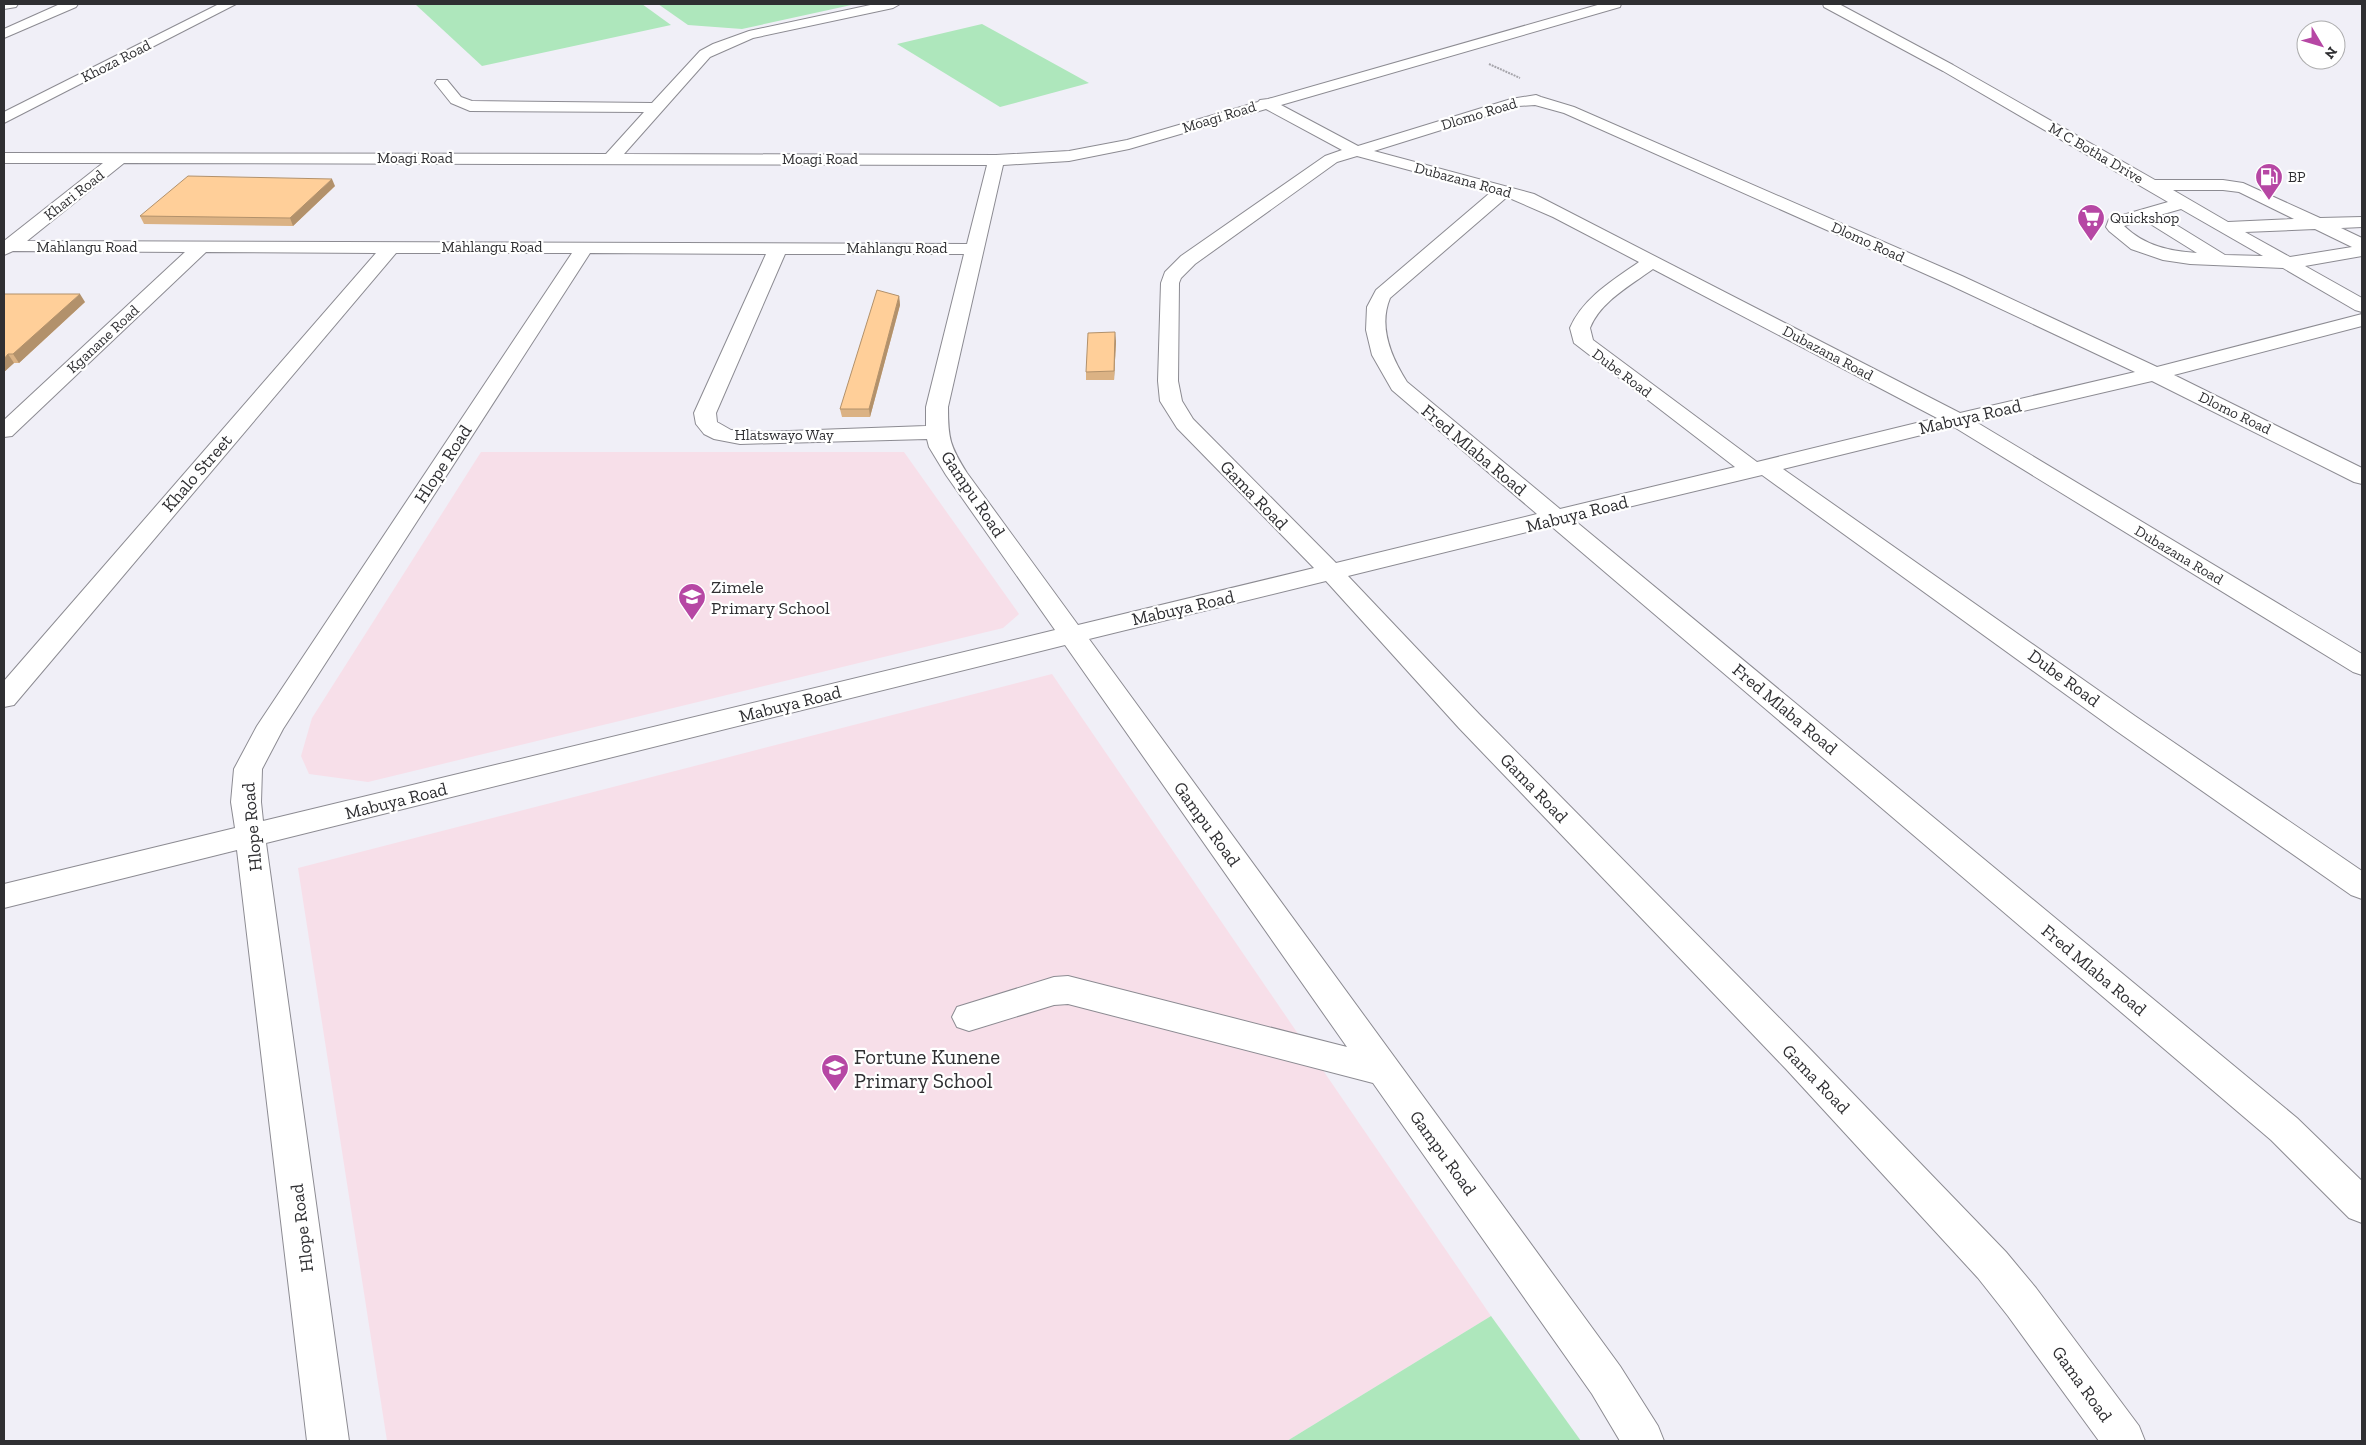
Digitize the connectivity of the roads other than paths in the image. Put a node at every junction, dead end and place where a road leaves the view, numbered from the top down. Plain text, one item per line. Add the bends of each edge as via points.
1 (11, 4) edge
2 (71, 4) edge
3 (228, 4) edge
4 (893, 4) edge
5 (1615, 4) edge
6 (1829, 4) edge
7 (4, 5) edge
8 (4, 34) edge
9 (442, 83) dead end
10 (1265, 103) junction
11 (657, 108) junction
12 (4, 118) edge
13 (1356, 151) junction
14 (4, 158) edge
15 (120, 158) junction
16 (611, 159) junction
17 (996, 160) junction
18 (2152, 186) junction
19 (1504, 190) junction
20 (2182, 203) junction
21 (2146, 214) junction
22 (2362, 222) edge
23 (2318, 224) junction
24 (2223, 227) junction
25 (2362, 245) edge
26 (202, 247) junction
27 (391, 247) junction
28 (585, 247) junction
29 (6, 248) edge
30 (778, 248) junction
31 (975, 249) junction
32 (2362, 251) edge
33 (2221, 260) junction
34 (1652, 261) junction
35 (2286, 263) junction
36 (2362, 306) edge
37 (2362, 320) edge
38 (2155, 374) junction
39 (1957, 420) junction
40 (4, 431) edge
41 (937, 432) junction
42 (1760, 469) junction
43 (2362, 477) edge
44 (1556, 518) junction
45 (1332, 573) junction
46 (1071, 635) junction
47 (2362, 666) edge
48 (4, 698) edge
49 (250, 836) junction
50 (2362, 887) edge
51 (4, 896) edge
52 (969, 1017) dead end
53 (1384, 1070) junction
54 (2362, 1206) edge
55 (328, 1441) edge
56 (1643, 1441) edge
57 (2124, 1441) edge

1 - 7 street
2 - 8 street
3 - 12 street, Khoza Road
4 - 11 street via 749,35 718,47 705,54
5 - 10 street, Moagi Road
6 - 18 street, M C Botha Drive via 1948,68
9 - 11 street via 456,100 470,106
10 - 13 street, Dubazana Road
10 - 17 street, Moagi Road via 1093,153
11 - 16 street
13 - 19 street, Dubazana Road
13 - 38 street, Dlomo Road via 1516,102 1536,100 1551,104 1946,276
13 - 45 street, Gama Road via 1322,164 1188,260 1172,276 1170,288 1168,381 1171,401 1177,413
14 - 15 street, Moagi Road
15 - 16 street, Moagi Road
15 - 29 street, Khari Road
16 - 17 street, Moagi Road
17 - 31 street, Gampu Road
18 - 20 street, M C Botha Drive
18 - 23 street via 2223,185 2243,188
19 - 34 street, Dubazana Road via 1534,201
19 - 44 street, Fred Mlaba Road via 1384,293 1376,310 1377,330 1386,365 1399,386
20 - 21 street
20 - 24 street, M C Botha Drive
21 - 33 street
21 - 33 street via 2115,223 2115,227 2143,248 2161,256
22 - 23 street
23 - 24 street
23 - 25 street
24 - 35 street, M C Botha Drive
26 - 27 street, Mahlangu Road
26 - 29 street, Mahlangu Road
26 - 40 street, Kganane Road
27 - 28 street, Mahlangu Road
27 - 48 street, Khalo Street
28 - 30 street, Mahlangu Road
28 - 49 street, Hlope Road via 255,752 246,785
30 - 31 street, Mahlangu Road
30 - 41 street, Hlatswayo Way via 705,413 708,426 717,433 730,436 772,438
31 - 41 street, Gampu Road via 937,407
32 - 35 street
33 - 35 street
34 - 39 street, Dubazana Road
34 - 42 street, Dube Road via 1617,287 1584,318 1580,327 1584,343
35 - 36 street, M C Botha Drive
37 - 38 street, Mabuya Road
38 - 39 street, Mabuya Road
38 - 43 street, Dlomo Road
39 - 42 street, Mabuya Road
39 - 47 street, Dubazana Road
41 - 46 street, Gampu Road via 940,447 957,475
42 - 44 street, Mabuya Road
42 - 50 street, Dube Road
44 - 45 street, Mabuya Road
44 - 54 street, Fred Mlaba Road via 2284,1129
45 - 46 street, Mabuya Road
45 - 57 street, Gama Road via 1469,721 1798,1059 1992,1266
46 - 49 street, Mabuya Road
46 - 53 street, Gampu Road
49 - 51 street, Mabuya Road
49 - 55 street, Hlope Road
52 - 53 street via 1054,991 1068,990
53 - 56 street, Gampu Road via 1606,1380

